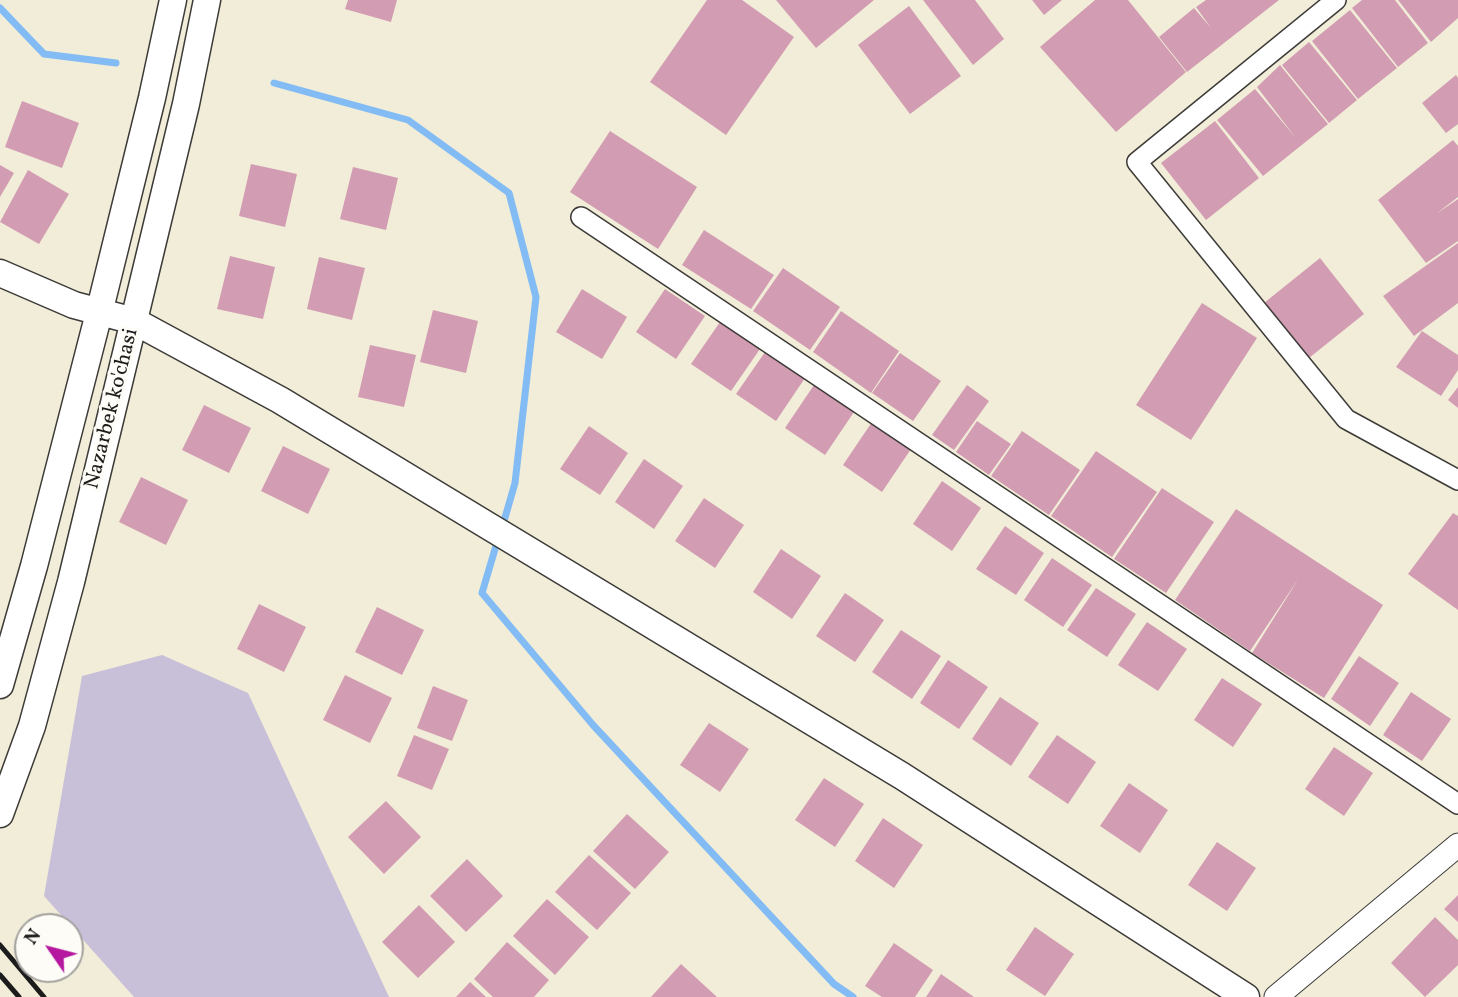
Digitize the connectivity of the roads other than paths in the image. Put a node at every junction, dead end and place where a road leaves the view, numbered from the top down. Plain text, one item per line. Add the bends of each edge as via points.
1 (173, 0) edge
2 (206, 0) edge
3 (1336, 0) edge
4 (581, 217) dead end
5 (0, 273) edge
6 (99, 313) junction
7 (134, 321) junction
8 (1458, 480) edge
9 (0, 685) edge
10 (1458, 804) edge
11 (0, 814) edge
12 (1458, 845) edge
13 (1247, 997) edge
14 (1276, 997) edge

1 - 6 main road, Nazarbek ko'chasi
2 - 7 main road, Nazarbek ko'chasi
3 - 8 street via 1137,162 1346,419
4 - 10 street
5 - 6 main road
6 - 7 main road
6 - 9 main road, Nazarbek ko'chasi
7 - 11 main road, Nazarbek ko'chasi via 32,726
7 - 13 main road via 280,400 469,513 902,776
12 - 14 street

